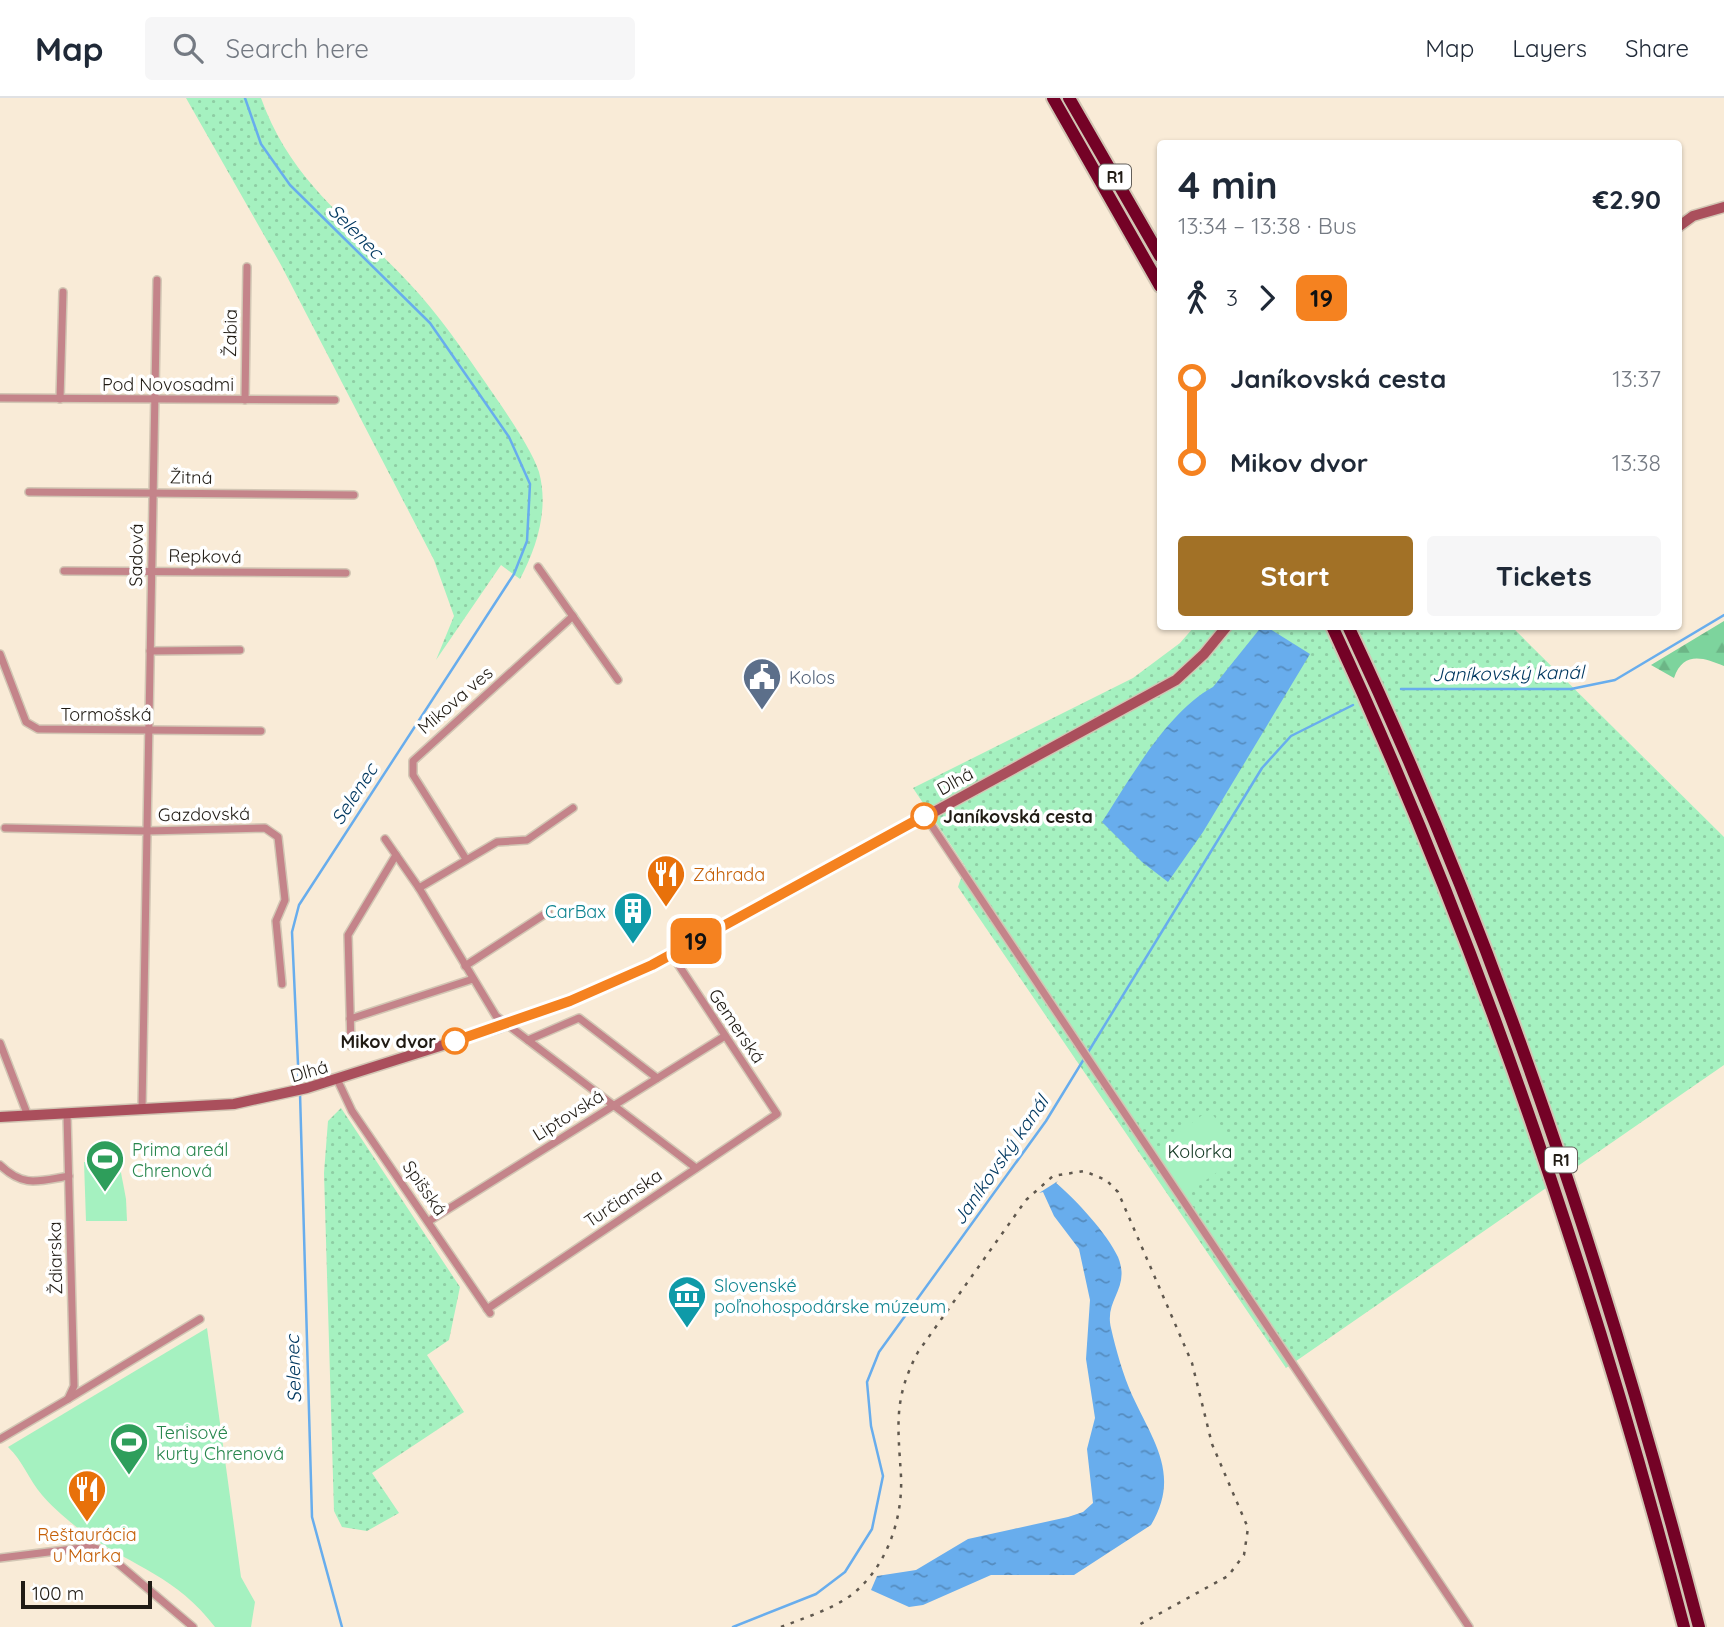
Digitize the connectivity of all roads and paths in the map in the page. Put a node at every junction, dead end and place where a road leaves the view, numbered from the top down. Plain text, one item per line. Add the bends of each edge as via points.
1 (1053, 98) edge
2 (1069, 98) edge
3 (1724, 207) edge
4 (1682, 224) edge
5 (1157, 251) edge
6 (247, 267) dead end
7 (157, 280) dead end
8 (1157, 281) edge
9 (63, 292) dead end
10 (0, 398) edge
11 (60, 399) junction
12 (155, 399) junction
13 (244, 400) junction
14 (335, 400) dead end
15 (29, 492) dead end
16 (153, 493) junction
17 (354, 495) dead end
18 (538, 567) dead end
19 (64, 571) dead end
20 (152, 572) junction
21 (346, 573) dead end
22 (573, 616) junction
23 (1224, 630) edge
24 (1334, 630) edge
25 (1350, 630) edge
26 (240, 650) dead end
27 (150, 651) junction
28 (0, 654) edge
29 (618, 680) dead end
30 (149, 730) junction
31 (261, 731) dead end
32 (573, 808) dead end
33 (919, 819) junction
34 (5, 828) dead end
35 (147, 831) junction
36 (385, 839) dead end
37 (396, 855) junction
38 (466, 859) junction
39 (419, 888) junction
40 (548, 912) dead end
41 (671, 955) junction
42 (465, 966) junction
43 (473, 979) junction
44 (282, 984) dead end
45 (350, 1019) junction
46 (508, 1024) junction
47 (724, 1036) junction
48 (528, 1040) junction
49 (0, 1043) edge
50 (351, 1046) dead end
51 (657, 1078) junction
52 (337, 1079) junction
53 (614, 1105) junction
54 (142, 1109) junction
55 (777, 1114) joint
56 (67, 1115) junction
57 (28, 1116) junction
58 (0, 1117) edge
59 (0, 1165) edge
60 (696, 1168) junction
61 (69, 1176) junction
62 (429, 1221) junction
63 (488, 1311) joint
64 (200, 1319) dead end
65 (68, 1399) junction
66 (0, 1438) edge
67 (0, 1558) edge
68 (193, 1627) edge
69 (1469, 1627) edge
70 (1684, 1627) edge
71 (1699, 1627) edge

1 - 8 highway, R1
2 - 5 highway, R1
3 - 4 street
6 - 13 street, Žabia
7 - 12 street, Sadová
9 - 11 street
10 - 11 street, Pod Novosadmi
11 - 12 street, Pod Novosadmi
12 - 13 street, Pod Novosadmi
12 - 16 street, Sadová
13 - 14 street, Pod Novosadmi
15 - 16 street, Žitná
16 - 17 street, Žitná
16 - 20 street, Sadová
18 - 22 street
19 - 20 street, Repková
20 - 21 street, Repková
20 - 27 street, Sadová
22 - 29 street
22 - 38 street, Mikova ves via 413,761 413,775
23 - 33 street, Dlhá via 1175,680
24 - 70 highway, R1 via 1427,846 1508,1054 1592,1304
25 - 71 highway, R1 via 1446,851 1556,1147 1625,1360
26 - 27 street
27 - 30 street, Sadová
28 - 30 street, Tormošská via 26,722 38,729
30 - 31 street, Tormošská
30 - 35 street, Sadová
32 - 38 street via 527,840 497,842
33 - 41 street, Dlhá
33 - 69 street via 932,826
34 - 35 street
35 - 44 street, Gazdovská via 265,828 278,836 285,900 276,921
35 - 54 street, Sadová
36 - 37 street
37 - 39 street
37 - 45 street via 348,935
38 - 39 street
39 - 42 street
40 - 42 street
41 - 46 street, Dlhá via 612,984
41 - 47 street, Gemerská
42 - 43 street
43 - 45 street
43 - 46 street via 496,1016
45 - 50 street
46 - 48 street
46 - 52 street, Dlhá
47 - 51 street, Liptovská
47 - 55 street, Gemerská
48 - 51 street via 579,1018
48 - 53 street
49 - 57 street
51 - 53 street, Liptovská
52 - 54 street, Dlhá via 234,1104
52 - 62 street, Spišská via 352,1111
53 - 60 street
53 - 62 street, Liptovská
54 - 56 street, Dlhá
55 - 60 street, Turčianska
56 - 57 street, Dlhá
56 - 61 street, Ždiarska
57 - 58 street, Dlhá
59 - 61 street via 15,1180
60 - 63 street, Turčianska
61 - 65 street, Ždiarska via 74,1385
62 - 63 street, Spišská
64 - 65 street
65 - 66 street
67 - 68 street via 89,1547 102,1550

